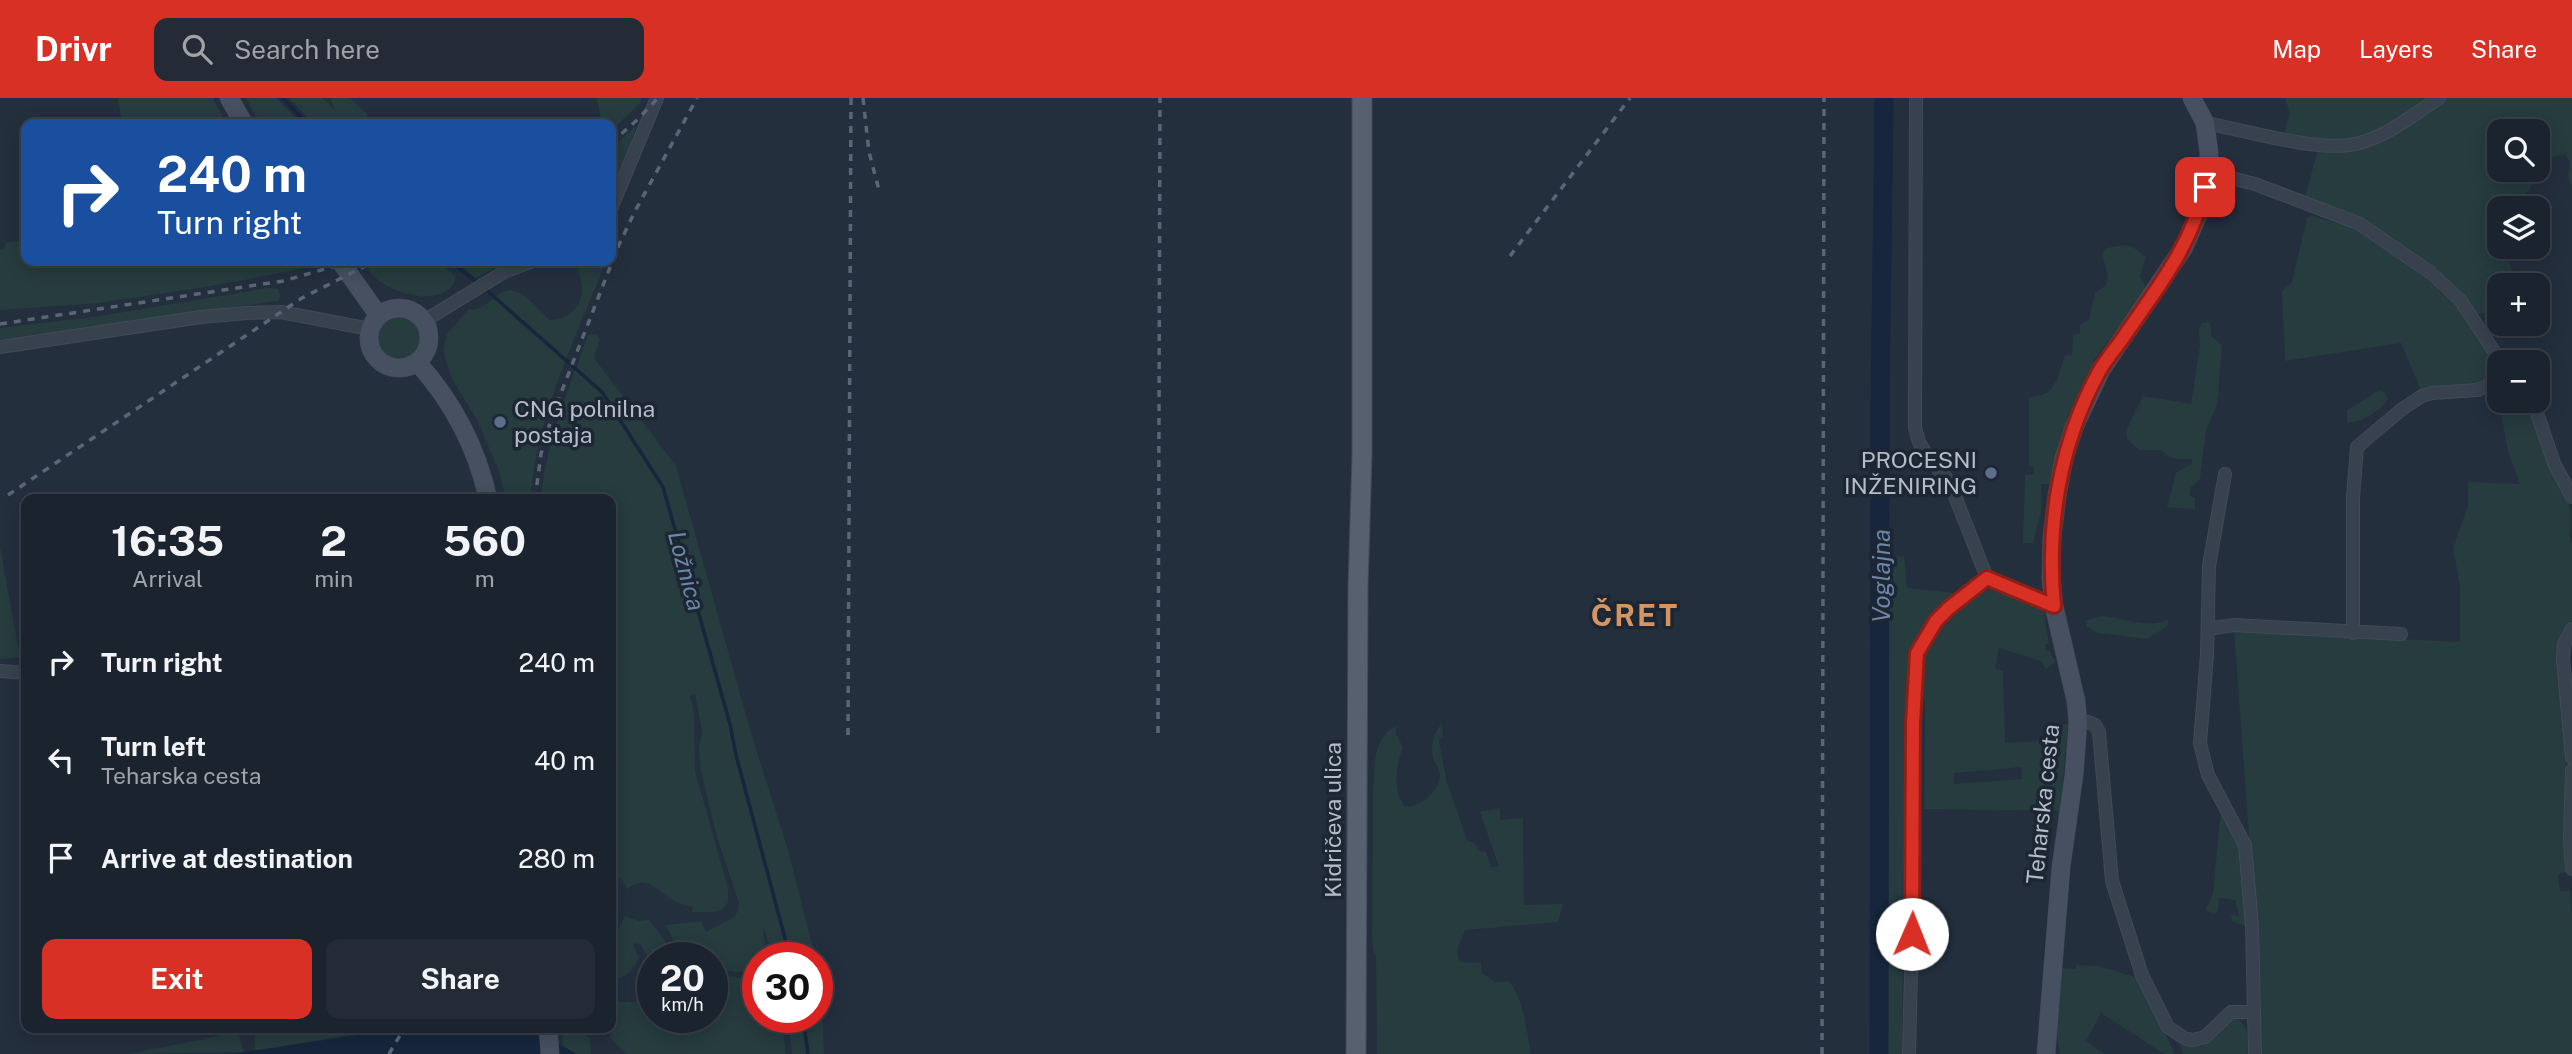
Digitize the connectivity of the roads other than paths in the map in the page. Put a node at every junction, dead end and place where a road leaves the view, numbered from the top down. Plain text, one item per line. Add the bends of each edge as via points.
1 (229, 98) edge
2 (657, 98) edge
3 (1362, 98) edge
4 (1916, 98) edge
5 (2192, 98) edge
6 (2439, 98) edge
7 (241, 119) edge
8 (2205, 123) junction
9 (2208, 172) junction
10 (616, 197) edge
11 (343, 266) edge
12 (520, 266) edge
13 (424, 321) junction
14 (375, 322) junction
15 (0, 347) edge
16 (2493, 350) edge
17 (417, 362) junction
18 (2487, 386) edge
19 (2537, 413) edge
20 (2225, 474) dead end
21 (487, 494) edge
22 (2572, 496) edge
23 (1987, 578) junction
24 (2054, 606) junction
25 (2208, 629) junction
26 (2572, 629) edge
27 (2353, 633) junction
28 (2401, 634) dead end
29 (0, 671) edge
30 (21, 673) edge
31 (2078, 722) junction
32 (2572, 758) edge
33 (2572, 769) edge
34 (2572, 869) edge
35 (2254, 1012) junction
36 (548, 1033) edge
37 (550, 1054) edge
38 (1356, 1054) edge
39 (1909, 1054) edge
40 (2046, 1054) edge
41 (2255, 1054) edge

1 - 7 street
2 - 10 street
3 - 38 main road, Kidričeva ulica
4 - 23 street via 1915,428 1929,459 1949,481
5 - 8 street, Teharska cesta
6 - 8 street via 2357,144 2282,139
8 - 9 street, Teharska cesta
9 - 16 street via 2255,184 2360,224 2431,273 2461,302
9 - 24 street, Teharska cesta via 2198,215 2184,247 2101,370 2075,425 2057,496
11 - 14 street
12 - 13 street
13 - 14 street via 397,308
13 - 17 street via 428,343
14 - 15 street via 247,313
14 - 17 street via 370,345 379,360 396,368
17 - 21 street via 448,402 469,441
18 - 27 street via 2422,396 2357,447
19 - 22 street via 2554,463
20 - 25 street via 2208,566
23 - 24 street
23 - 39 street via 1936,621 1917,653
24 - 31 street, Teharska cesta
25 - 27 street via 2234,625
25 - 35 street via 2200,743 2208,775 2245,845
26 - 32 street via 2563,659
27 - 28 street
29 - 30 street
31 - 35 street via 2095,725 2099,732 2112,881 2141,975 2168,1027 2184,1038 2198,1039 2214,1031 2231,1012
31 - 40 street, Teharska cesta
33 - 34 street
35 - 41 street
36 - 37 street

